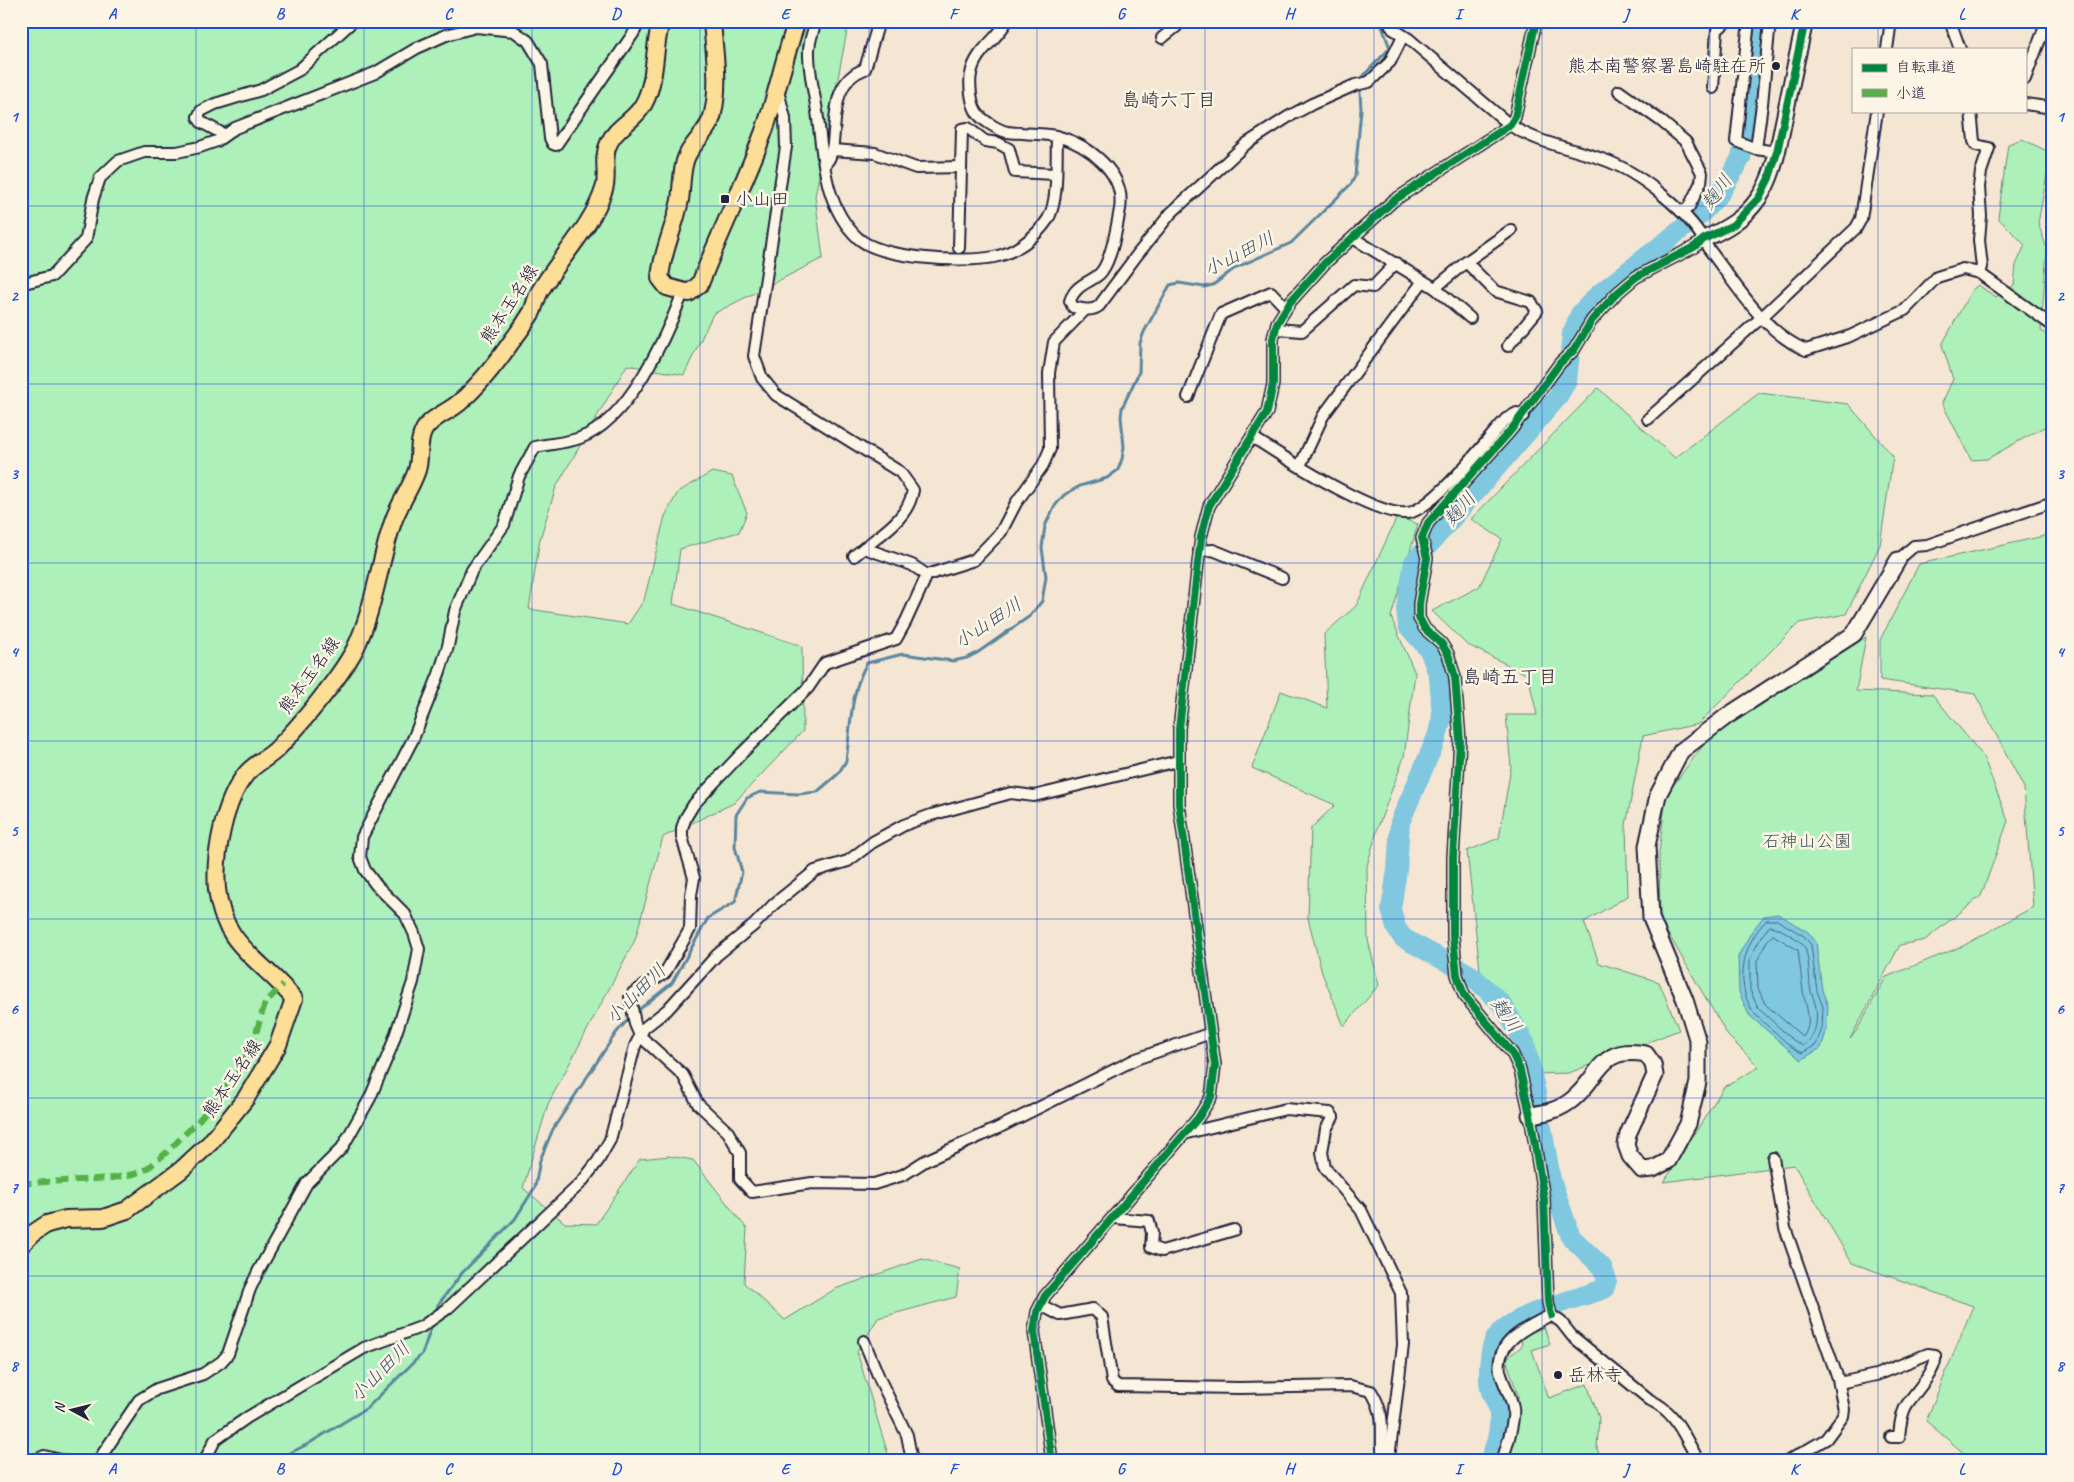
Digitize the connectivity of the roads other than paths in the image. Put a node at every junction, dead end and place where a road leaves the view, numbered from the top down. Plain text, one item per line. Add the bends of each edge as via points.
1 (353, 21) edge
2 (640, 21) edge
3 (661, 21) edge
4 (712, 21) edge
5 (798, 21) edge
6 (816, 21) edge
7 (880, 21) edge
8 (1007, 21) edge
9 (1177, 21) edge
10 (1388, 21) edge
11 (1536, 21) edge
12 (1727, 21) edge
13 (1749, 21) edge
14 (1770, 21) edge
15 (1891, 21) edge
16 (2047, 21) edge
17 (1802, 22) edge
18 (1951, 22) edge
19 (1403, 36) junction
20 (1162, 38) dead end
21 (1886, 48) edge
22 (1960, 48) edge
23 (2026, 77) edge
24 (1713, 88) dead end
25 (777, 90) junction
26 (1619, 91) dead end
27 (2026, 104) edge
28 (2053, 108) edge
29 (1877, 112) edge
30 (1971, 112) edge
31 (1510, 125) junction
32 (225, 135) junction
33 (1057, 136) junction
34 (1753, 148) junction
35 (832, 150) junction
36 (1777, 152) junction
37 (825, 164) junction
38 (961, 168) junction
39 (1055, 174) junction
40 (1684, 213) junction
41 (1511, 230) dead end
42 (1699, 233) junction
43 (1353, 238) junction
44 (959, 248) dead end
45 (1466, 262) junction
46 (1396, 263) junction
47 (1979, 273) junction
48 (21, 281) edge
49 (1423, 281) junction
50 (1435, 288) junction
51 (689, 293) junction
52 (1286, 308) junction
53 (1085, 310) junction
54 (1762, 317) junction
55 (1470, 318) dead end
56 (2053, 326) edge
57 (1276, 329) junction
58 (1508, 346) dead end
59 (1188, 397) dead end
60 (1523, 416) junction
61 (1648, 419) dead end
62 (1252, 437) junction
63 (1300, 466) junction
64 (2053, 502) edge
65 (864, 548) junction
66 (1199, 550) junction
67 (854, 556) dead end
68 (1898, 560) joint
69 (927, 575) junction
70 (1282, 578) dead end
71 (1178, 761) junction
72 (1211, 1033) junction
73 (640, 1036) junction
74 (1530, 1115) junction
75 (1187, 1133) junction
76 (1773, 1158) dead end
77 (1114, 1218) junction
78 (1234, 1230) dead end
79 (21, 1245) edge
80 (1041, 1305) junction
81 (1550, 1310) junction
82 (864, 1340) dead end
83 (1839, 1383) junction
84 (1891, 1437) dead end
85 (33, 1461) edge
86 (66, 1461) edge
87 (98, 1461) edge
88 (208, 1461) edge
89 (912, 1461) edge
90 (1052, 1461) edge
91 (1385, 1461) edge
92 (1502, 1461) edge
93 (1699, 1461) edge
94 (1788, 1461) edge

1 - 32 street via 299,70 261,90 200,110 198,117 201,122
2 - 32 street via 556,145 550,138 542,64 528,42 514,31 476,27 446,35 375,73 235,128
3 - 79 main road, 熊本玉名線 via 648,95 642,108 620,127 609,142 604,164 606,186 596,209 539,292 532,312 511,343 459,402 424,430 418,468 394,518 354,649 305,717 275,751 247,772 232,796 224,819 217,888 223,916 238,944 294,999 278,1045 225,1126 181,1170 127,1210 103,1218 66,1219 47,1224
4 - 51 main road via 716,89 713,116 685,161 674,228 662,261 660,278 667,287
5 - 25 main road
6 - 37 street via 808,54
7 - 35 street via 865,69 845,81 841,89
8 - 33 street via 975,62 971,74 976,112 1004,131
9 - 20 street via 1177,26
10 - 19 street
11 - 31 street via 1515,117
12 - 24 street via 1717,30
13 - 34 street via 1736,141
14 - 34 street via 1762,104
15 - 21 street
16 - 23 street
17 - 36 street
18 - 22 street
19 - 31 street
19 - 53 street via 1390,62 1360,84 1288,117 1246,144 1171,213 1099,306
25 - 51 main road via 756,152 700,284
25 - 65 street via 786,118 786,146 754,356 762,378 776,395 900,472 913,490 911,502 895,523
26 - 40 street via 1686,142 1702,173 1702,182
27 - 28 street
29 - 54 street via 1861,219 1856,228
30 - 47 street via 1974,141 1976,145 1989,148 1979,187 1982,267
31 - 40 street via 1525,135 1605,160 1636,175
31 - 43 street via 1393,201
32 - 48 street via 200,147 177,152 144,152 118,161 100,178 86,239 52,276
33 - 39 street
33 - 53 street via 1103,161 1113,174 1120,194 1120,208 1108,260 1101,273 1072,294 1070,301 1074,307
34 - 36 street
35 - 37 street
35 - 38 street via 876,153 916,168
36 - 42 street via 1759,198 1742,218 1734,225
37 - 39 street via 834,204 845,224 859,239 873,248 946,260 994,257 1014,250 1037,234 1049,217 1053,204
38 - 39 street via 962,129 968,128 985,141 1009,149 1015,172
38 - 44 street
40 - 42 street
41 - 45 street
42 - 54 street
42 - 60 street via 1694,248 1636,278 1616,294 1592,320 1582,340 1560,363
43 - 46 street
43 - 52 street via 1325,263
45 - 50 street
45 - 58 street via 1495,291 1531,302 1537,311
46 - 49 street
46 - 57 street via 1373,287 1354,285 1302,331
47 - 54 street via 1963,269 1940,275 1904,310 1850,336 1806,350 1791,344
47 - 56 street
49 - 50 street
49 - 63 street via 1323,416
50 - 55 street
51 - 87 street via 682,295 666,336 635,388 606,422 581,438 535,447 526,460 504,525 472,570 461,595 439,674 413,739 362,837 360,857 365,870 404,914 420,949 410,992 370,1098 342,1148 308,1183 250,1290 228,1354 203,1374 157,1389 139,1400
52 - 57 street
52 - 59 street via 1271,292 1221,314
53 - 69 street via 1054,342 1049,373 1050,449 1043,465 1016,503 1001,532 974,560
54 - 61 street
57 - 62 street via 1273,384 1267,412
60 - 63 street via 1516,413 1506,419 1431,501 1410,513 1390,512 1339,490
60 - 74 street via 1428,523 1422,538 1427,558 1419,618 1448,654 1455,677 1459,732 1452,937 1457,975 1474,1009 1512,1053 1520,1070
62 - 63 street
62 - 66 street via 1209,506
64 - 68 street via 1927,545 1914,546
65 - 67 street
65 - 69 street via 912,565
66 - 70 street via 1213,550
66 - 71 street
68 - 74 street via 1854,634 1727,716 1681,751 1658,795 1647,846 1651,918 1686,1000 1698,1042 1698,1082 1688,1124 1668,1161 1653,1169 1642,1170 1630,1156 1626,1145 1655,1075 1646,1054 1629,1051 1607,1059 1574,1099 1549,1112
69 - 73 street via 896,639 825,663 808,688 694,804 682,828 694,878 690,929 665,973 630,997
71 - 72 street via 1179,804
71 - 73 street via 1034,796 1010,793 931,814 904,825 848,860 816,871 774,904 754,925 717,954 666,1010 644,1028
72 - 73 street via 1136,1059 925,1161 903,1175 874,1184 812,1183 752,1192 740,1179 740,1153 728,1132 698,1104 683,1075
72 - 75 street via 1215,1065 1211,1098
73 - 88 street via 610,1140 581,1182 447,1309 421,1327 364,1348 248,1417 215,1440 207,1456
74 - 81 street via 1544,1199
75 - 77 street
75 - 91 street via 1286,1109 1330,1112 1333,1117 1326,1129 1322,1152 1326,1168 1361,1210 1401,1294 1403,1345 1389,1458
76 - 83 street via 1785,1228
77 - 78 street via 1149,1221 1151,1247 1162,1251
77 - 80 street via 1045,1296
80 - 90 street via 1034,1331
80 - 91 street via 1060,1315 1093,1309 1102,1317 1112,1381 1118,1386 1365,1388 1371,1391 1379,1404
81 - 92 street via 1510,1339 1502,1355 1500,1370 1514,1408
81 - 93 street via 1572,1336 1672,1415
82 - 89 street via 907,1435
83 - 84 street via 1876,1375 1928,1354 1935,1355 1932,1370 1906,1406 1899,1437
83 - 94 street via 1843,1416 1826,1438
85 - 86 street via 44,1456

